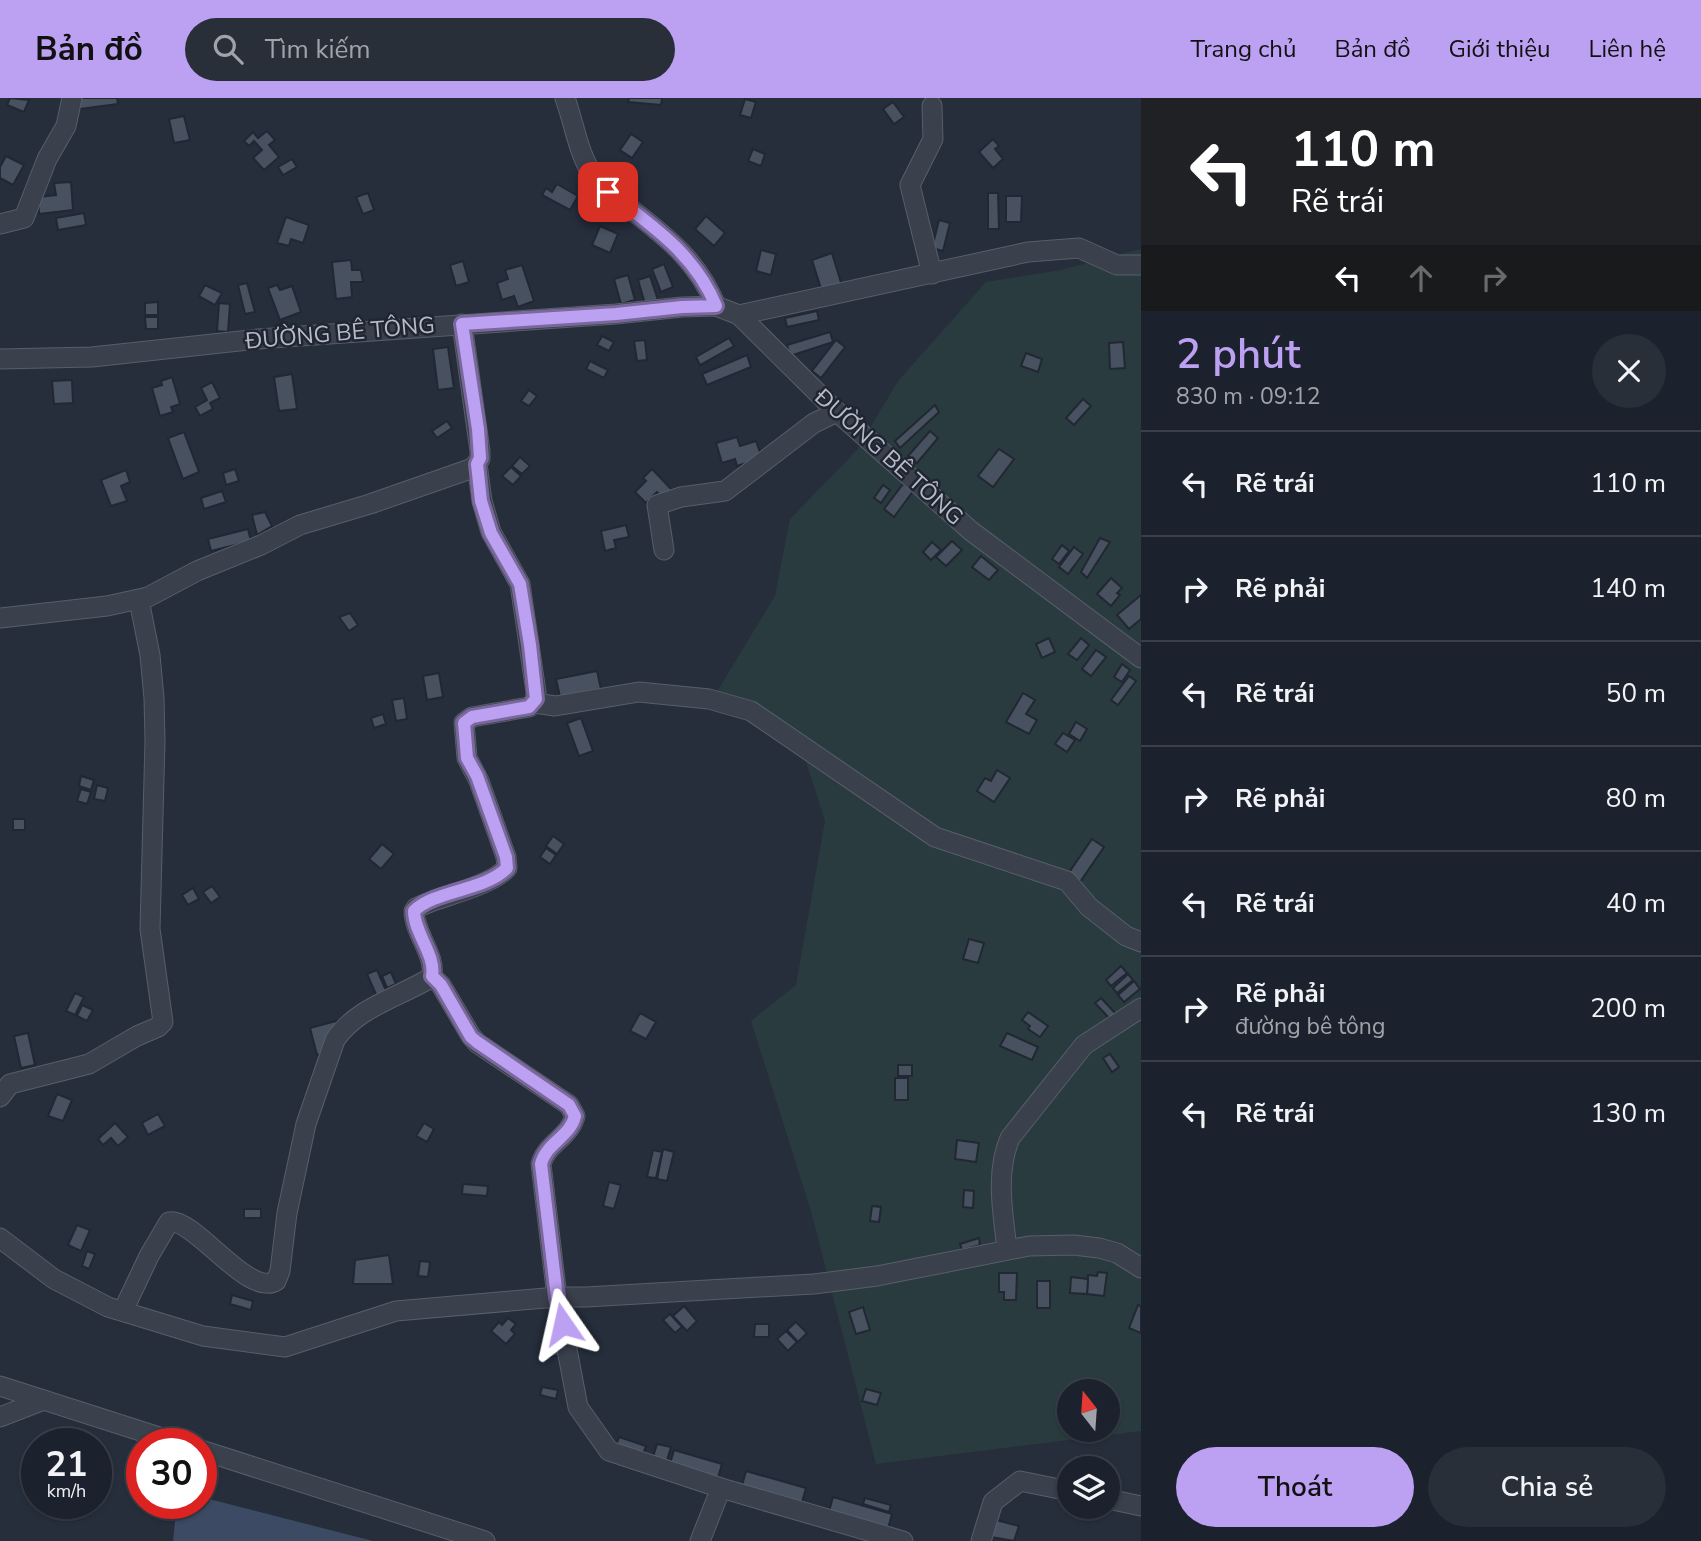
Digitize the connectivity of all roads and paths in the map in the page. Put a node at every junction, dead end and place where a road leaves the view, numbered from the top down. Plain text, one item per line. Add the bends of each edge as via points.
1 (72, 98) edge
2 (565, 98) edge
3 (932, 106) dead end
4 (0, 224) edge
5 (1141, 265) edge
6 (932, 274) junction
7 (716, 306) junction
8 (739, 315) junction
9 (462, 324) junction
10 (0, 359) edge
11 (837, 412) junction
12 (477, 464) junction
13 (664, 550) dead end
14 (139, 600) junction
15 (0, 618) edge
16 (1141, 658) edge
17 (535, 703) junction
18 (1141, 943) edge
19 (432, 976) junction
20 (1141, 1008) edge
21 (0, 1097) edge
22 (0, 1238) edge
23 (1007, 1249) junction
24 (1141, 1268) edge
25 (557, 1297) junction
26 (123, 1311) junction
27 (0, 1385) edge
28 (44, 1400) junction
29 (0, 1417) edge
30 (131, 1428) edge
31 (217, 1455) edge
32 (720, 1488) junction
33 (1057, 1489) edge
34 (1120, 1502) edge
35 (1141, 1506) edge
36 (485, 1541) edge
37 (699, 1541) edge
38 (902, 1541) edge
39 (981, 1541) edge

1 - 4 street via 66,126 47,159 24,218
2 - 7 street via 578,147 595,179 682,251
3 - 6 street via 933,139 909,186
5 - 6 street via 1117,265 1079,248 1028,252
6 - 8 street
7 - 8 street, ĐƯỜNG BÊ TÔNG
7 - 9 street, ĐƯỜNG BÊ TÔNG
8 - 11 street, ĐƯỜNG BÊ TÔNG
9 - 10 street, ĐƯỜNG BÊ TÔNG via 92,357
9 - 12 street via 478,429
11 - 13 street via 814,423 725,491 657,505
11 - 16 street, ĐƯỜNG BÊ TÔNG via 971,531
12 - 14 street via 370,504 300,524
12 - 17 street via 491,533 520,584
14 - 15 street
14 - 21 street via 154,698 150,929 163,1022 89,1064 10,1084
17 - 18 street via 555,706 639,692 709,699 751,711 935,836 1068,881 1089,907
17 - 19 street via 472,717 464,723 467,758 507,868 414,911
19 - 25 street via 471,1037 569,1105 575,1116 541,1164
19 - 26 street via 368,1011 335,1040 306,1124 287,1213 281,1271 275,1281 259,1282 175,1220 164,1228
20 - 23 street via 1084,1045 1010,1138 1001,1175
22 - 26 street via 54,1279
23 - 24 street via 1074,1245 1117,1253
23 - 25 street via 814,1284
25 - 26 street via 396,1311 285,1347 203,1336
25 - 32 street via 578,1407 609,1451
27 - 28 street
28 - 29 street
28 - 30 street
31 - 36 street
32 - 37 street
32 - 38 street
33 - 39 street via 1020,1481 993,1502
34 - 35 street

